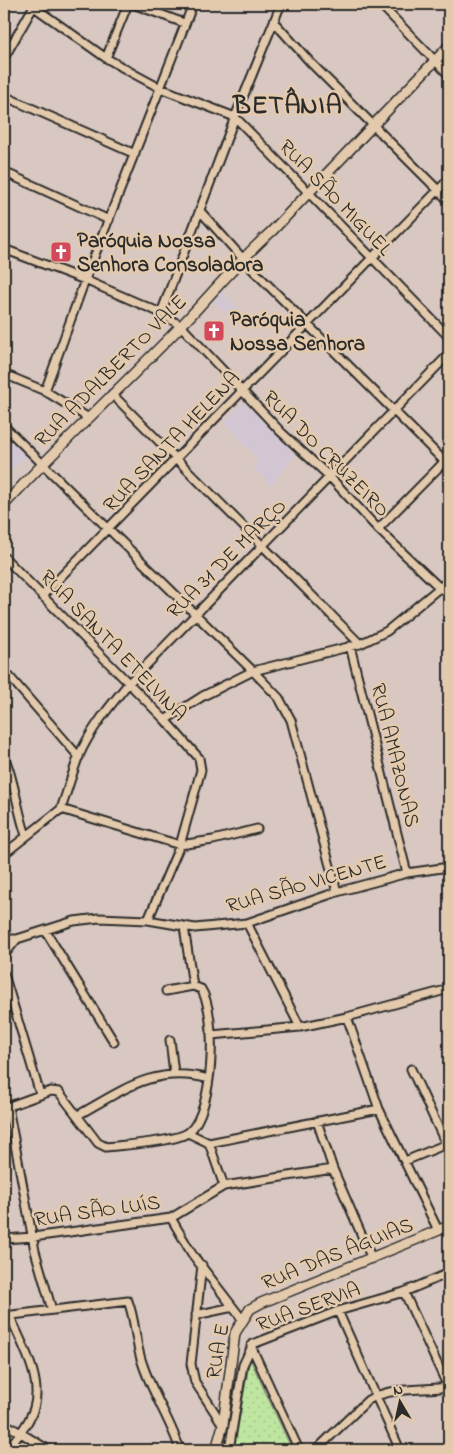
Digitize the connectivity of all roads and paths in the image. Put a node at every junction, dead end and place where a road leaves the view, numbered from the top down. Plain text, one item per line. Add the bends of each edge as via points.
1 (128, 4) edge
2 (133, 4) edge
3 (192, 4) edge
4 (281, 4) edge
5 (380, 4) edge
6 (34, 5) edge
7 (274, 22) junction
8 (184, 23) junction
9 (449, 46) edge
10 (4, 58) edge
11 (106, 58) junction
12 (434, 60) junction
13 (449, 75) edge
14 (160, 88) junction
15 (4, 96) edge
16 (235, 117) junction
17 (375, 125) junction
18 (135, 154) junction
19 (4, 172) edge
20 (449, 179) edge
21 (438, 190) junction
22 (307, 193) junction
23 (449, 201) edge
24 (201, 212) junction
25 (110, 220) junction
26 (4, 249) edge
27 (242, 257) junction
28 (370, 258) junction
29 (85, 280) junction
30 (161, 313) junction
31 (308, 325) junction
32 (181, 326) junction
33 (449, 337) edge
34 (449, 354) edge
35 (4, 374) edge
36 (45, 391) junction
37 (242, 393) junction
38 (112, 394) junction
39 (394, 411) junction
40 (87, 417) junction
41 (4, 426) edge
42 (176, 459) junction
43 (42, 463) junction
44 (447, 464) edge
45 (330, 477) junction
46 (4, 504) edge
47 (110, 529) junction
48 (378, 529) junction
49 (264, 546) junction
50 (4, 557) edge
51 (449, 580) edge
52 (441, 589) junction
53 (42, 596) junction
54 (195, 614) junction
55 (360, 644) junction
56 (350, 646) junction
57 (253, 671) junction
58 (9, 676) dead end
59 (128, 684) junction
60 (165, 720) junction
61 (4, 756) edge
62 (79, 757) junction
63 (61, 809) junction
64 (257, 829) dead end
65 (26, 835) junction
66 (180, 845) junction
67 (4, 854) edge
68 (449, 867) edge
69 (407, 873) junction
70 (337, 892) junction
71 (148, 920) junction
72 (248, 923) junction
73 (184, 927) junction
74 (45, 930) junction
75 (4, 939) edge
76 (17, 939) junction
77 (4, 955) edge
78 (4, 974) edge
79 (193, 986) junction
80 (449, 989) edge
81 (166, 991) dead end
82 (347, 1017) junction
83 (300, 1027) junction
84 (211, 1035) junction
85 (170, 1040) dead end
86 (114, 1042) dead end
87 (411, 1069) dead end
88 (174, 1073) junction
89 (209, 1079) junction
90 (40, 1094) junction
91 (6, 1108) edge
92 (379, 1109) junction
93 (78, 1115) junction
94 (317, 1121) junction
95 (188, 1133) junction
96 (209, 1143) junction
97 (447, 1143) edge
98 (405, 1161) junction
99 (333, 1169) junction
100 (224, 1186) junction
101 (171, 1218) junction
102 (449, 1226) edge
103 (438, 1230) junction
104 (34, 1237) junction
105 (4, 1239) edge
106 (372, 1259) junction
107 (202, 1265) junction
108 (449, 1273) edge
109 (404, 1292) junction
110 (233, 1307) junction
111 (52, 1310) junction
112 (338, 1311) junction
113 (196, 1315) junction
114 (7, 1316) edge
115 (242, 1319) junction
116 (251, 1346) junction
117 (449, 1388) edge
118 (376, 1396) junction
119 (4, 1423) edge
120 (223, 1425) junction
121 (20, 1434) junction
122 (7, 1450) edge
123 (49, 1450) edge
124 (180, 1450) edge
125 (216, 1450) edge
126 (229, 1450) edge
127 (299, 1450) edge
128 (316, 1450) edge
129 (400, 1450) edge

1 - 11 street
2 - 8 street
3 - 8 street
4 - 7 street
5 - 12 street
6 - 10 street
6 - 11 street, RUA SÃO MIGUEL
7 - 16 street
7 - 17 street
8 - 14 street
9 - 12 street, RUA ADALBERTO VALE
11 - 14 street, RUA SÃO MIGUEL
12 - 13 street
12 - 17 street, RUA ADALBERTO VALE
14 - 16 street, RUA SÃO MIGUEL
14 - 18 street
15 - 18 street
16 - 22 street, RUA SÃO MIGUEL
16 - 24 street
17 - 21 street
17 - 22 street, RUA ADALBERTO VALE
18 - 25 street
19 - 25 street
20 - 21 street, RUA SANTA HELENA
21 - 23 street
21 - 28 street, RUA SANTA HELENA
22 - 27 street, RUA ADALBERTO VALE via 272,231
22 - 28 street, RUA SÃO MIGUEL
24 - 27 street
24 - 30 street
25 - 29 street
26 - 29 street, RUA DO CRUZEIRO
27 - 31 street
27 - 32 street, RUA ADALBERTO VALE
28 - 31 street, RUA SANTA HELENA
28 - 33 street, RUA SÃO MIGUEL
29 - 30 street, RUA DO CRUZEIRO
29 - 36 street
30 - 32 street, RUA DO CRUZEIRO
31 - 37 street, RUA SANTA HELENA
31 - 39 street
32 - 37 street, RUA DO CRUZEIRO
32 - 38 street, RUA ADALBERTO VALE
34 - 39 street, RUA 31 DE MARÇO
35 - 36 street
36 - 40 street
37 - 42 street, RUA SANTA HELENA
37 - 45 street, RUA DO CRUZEIRO
38 - 40 street, RUA ADALBERTO VALE
38 - 42 street
39 - 44 street
39 - 45 street, RUA 31 DE MARÇO
40 - 43 street, RUA ADALBERTO VALE
41 - 43 street
42 - 47 street, RUA SANTA HELENA
42 - 49 street
43 - 46 street, RUA ADALBERTO VALE
43 - 47 street
44 - 48 street
45 - 48 street, RUA DO CRUZEIRO
45 - 49 street, RUA 31 DE MARÇO
47 - 53 street, RUA SANTA HELENA
47 - 54 street
48 - 52 street, RUA DO CRUZEIRO
49 - 54 street, RUA 31 DE MARÇO
49 - 55 street
50 - 53 street, RUA SANTA ETELVINA
51 - 52 street
52 - 55 street via 387,631
53 - 59 street, RUA SANTA ETELVINA
54 - 57 street
54 - 59 street, RUA 31 DE MARÇO
55 - 56 street
56 - 57 street
56 - 69 street, RUA AMAZONAS
57 - 60 street
57 - 70 street via 280,698 291,720
58 - 62 street
59 - 60 street, RUA SANTA ETELVINA
59 - 62 street, RUA 31 DE MARÇO via 96,724
60 - 66 street, RUA SANTA ETELVINA via 198,758 201,770
61 - 65 street
62 - 63 street, RUA 31 DE MARÇO
63 - 65 street
63 - 66 street
64 - 66 street
65 - 67 street
66 - 71 street
68 - 69 street, RUA SÃO VICENTE
69 - 70 street, RUA SÃO VICENTE
70 - 72 street, RUA SÃO VICENTE
71 - 73 street, RUA SÃO VICENTE
71 - 74 street, RUA SÃO VICENTE via 99,918
72 - 73 street, RUA SÃO VICENTE
72 - 83 street
73 - 79 street
74 - 76 street, RUA SÃO VICENTE
74 - 86 street
75 - 76 street, RUA SÃO VICENTE
76 - 77 street
78 - 90 street
79 - 81 street
79 - 84 street via 203,992
80 - 82 street
82 - 83 street
82 - 92 street
83 - 84 street
84 - 89 street
85 - 88 street
87 - 97 street
88 - 89 street
88 - 93 street via 132,1086
89 - 95 street via 202,1111
90 - 91 street
90 - 93 street via 59,1092
91 - 104 street
92 - 94 street
92 - 98 street
93 - 95 street via 98,1143 106,1148
94 - 96 street
94 - 99 street
95 - 96 street
96 - 100 street
97 - 98 street
98 - 103 street
99 - 100 street, RUA SÃO LUÍS
99 - 106 street
100 - 101 street, RUA SÃO LUÍS
101 - 104 street, RUA SÃO LUÍS
101 - 107 street, RUA E
102 - 103 street, RUA DAS ÁGUIAS
103 - 106 street, RUA DAS ÁGUIAS
104 - 105 street, RUA SÃO LUÍS
104 - 111 street
106 - 115 street, RUA DAS ÁGUIAS via 261,1303
107 - 110 street, RUA E
107 - 113 street
108 - 109 street, RUA SERVIA
109 - 112 street, RUA SERVIA
109 - 117 street
110 - 113 street
110 - 115 street, RUA E
111 - 114 street
111 - 124 street via 129,1302 142,1363
112 - 116 street, RUA SERVIA
112 - 118 street
113 - 120 street via 191,1364 193,1375
114 - 121 street via 32,1371 36,1395 34,1409
115 - 120 street, RUA E via 235,1333
116 - 126 street, RUA SERVIA via 243,1365
116 - 127 street
117 - 118 street via 396,1390
118 - 128 street
118 - 129 street
119 - 121 street
120 - 125 street, RUA E
121 - 122 street
121 - 123 street

